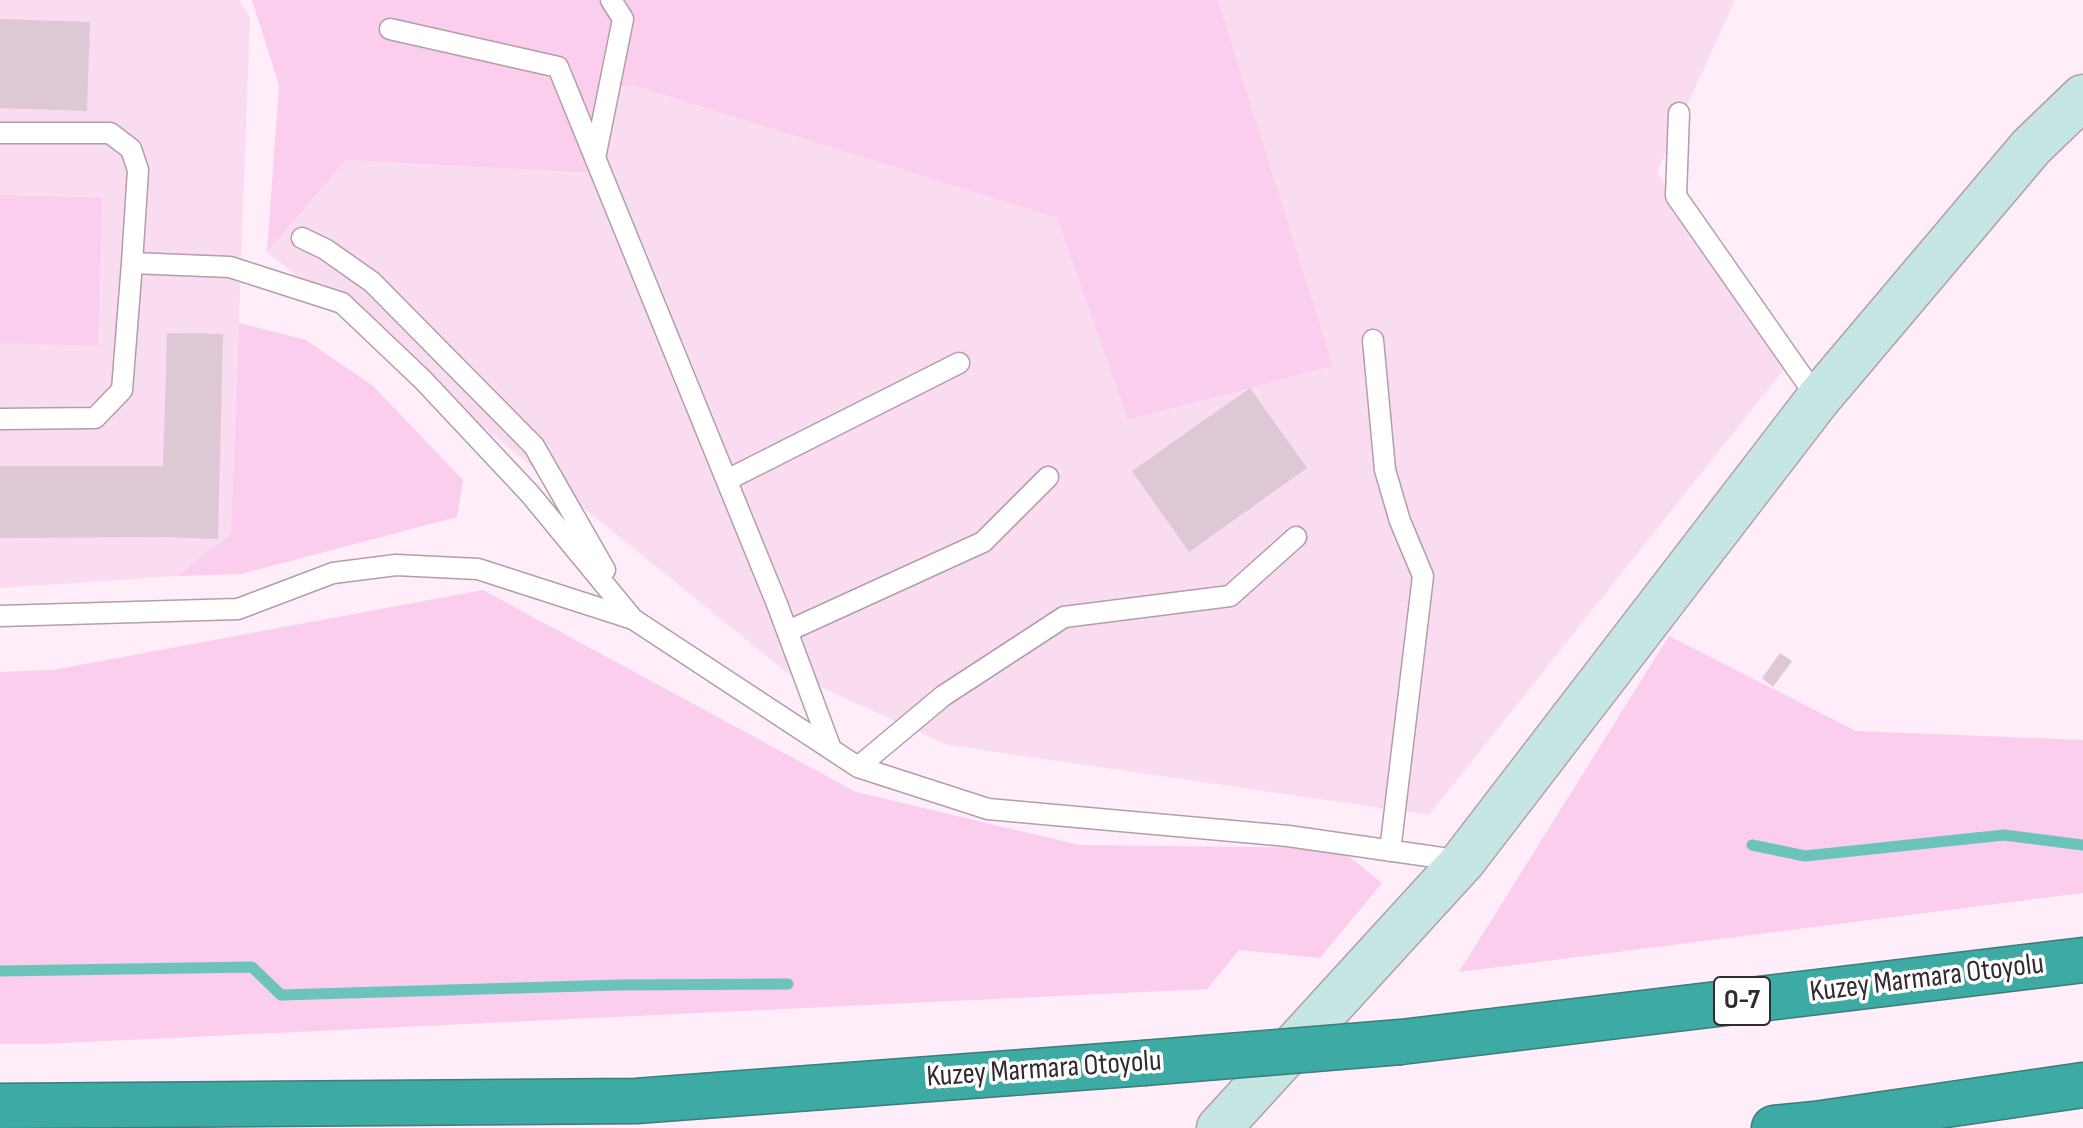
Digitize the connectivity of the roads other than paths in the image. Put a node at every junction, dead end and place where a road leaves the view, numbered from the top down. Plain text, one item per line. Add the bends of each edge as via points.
1 (611, 0) edge
2 (390, 29) dead end
3 (2083, 97) edge
4 (1679, 113) dead end
5 (0, 133) edge
6 (595, 158) junction
7 (302, 238) dead end
8 (132, 263) junction
9 (1373, 340) dead end
10 (959, 363) dead end
11 (1818, 399) junction
12 (0, 419) edge
13 (1048, 477) dead end
14 (727, 480) junction
15 (1296, 537) dead end
16 (0, 616) edge
17 (633, 619) junction
18 (788, 631) junction
19 (831, 749) junction
20 (858, 767) junction
21 (1390, 851) junction
22 (1463, 861) junction
23 (2083, 960) edge
24 (2083, 1085) edge
25 (0, 1106) edge
26 (1219, 1128) edge
27 (1774, 1128) edge

1 - 6 lane via 623,19
2 - 6 lane via 558,67
3 - 11 main road via 2031,147
4 - 11 lane via 1676,196
5 - 8 lane via 110,133 131,149 138,170
6 - 14 lane
7 - 17 lane via 372,282 534,446
8 - 12 lane via 122,390 95,418
8 - 17 lane via 230,267 342,303 530,494
9 - 21 lane via 1385,470 1423,576
10 - 14 lane
11 - 22 main road
13 - 18 lane via 983,542
14 - 18 lane
15 - 20 lane via 1230,596 1064,617 943,696
16 - 17 lane via 238,609 333,573 396,565 478,569
17 - 19 lane
18 - 19 lane
19 - 20 lane
20 - 21 lane via 988,809 1288,836
21 - 22 lane
22 - 26 main road
23 - 25 highway, Kuzey Marmara Otoyolu / O-7, bridge via 1401,1042 636,1101
24 - 27 highway

